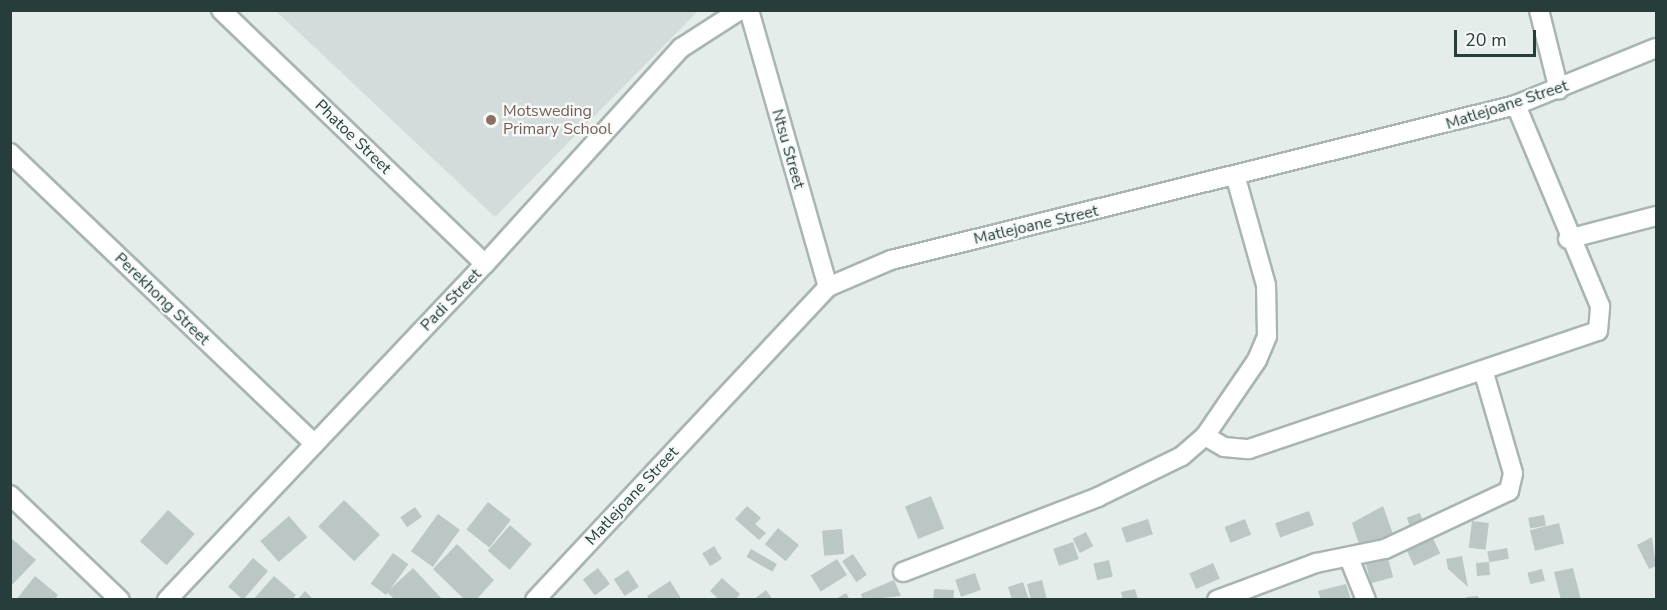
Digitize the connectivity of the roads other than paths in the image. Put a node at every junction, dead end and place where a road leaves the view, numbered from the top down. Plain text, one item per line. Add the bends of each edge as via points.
1 (221, 10) edge
2 (740, 10) edge
3 (749, 10) edge
4 (1539, 10) edge
5 (1656, 48) edge
6 (1559, 90) junction
7 (1516, 105) junction
8 (10, 153) edge
9 (1236, 178) junction
10 (1656, 216) edge
11 (1568, 239) junction
12 (485, 264) junction
13 (828, 288) junction
14 (1484, 373) junction
15 (1205, 436) junction
16 (314, 444) junction
17 (10, 495) edge
18 (1349, 558) junction
19 (903, 572) dead end
20 (120, 600) edge
21 (167, 600) edge
22 (535, 600) edge
23 (1217, 600) edge
24 (1366, 600) edge

1 - 12 street, Phatoe Street
2 - 12 street, Padi Street via 681,48
3 - 13 street, Ntsu Street
4 - 6 street
5 - 6 street, Matlejoane Street
6 - 7 street, Matlejoane Street
7 - 9 street, Matlejoane Street
7 - 11 street
8 - 16 street, Perekhong Street
9 - 13 street, Matlejoane Street via 891,260
9 - 15 street via 1266,285 1267,336 1257,360
10 - 11 street
11 - 14 street via 1600,306 1598,331
12 - 16 street, Padi Street
13 - 22 street, Matlejoane Street
14 - 15 street via 1249,448 1224,447
14 - 18 street via 1513,486 1385,549
15 - 19 street via 1182,456 1098,497
16 - 21 street, Padi Street
17 - 20 street
18 - 23 street via 1316,563
18 - 24 street

